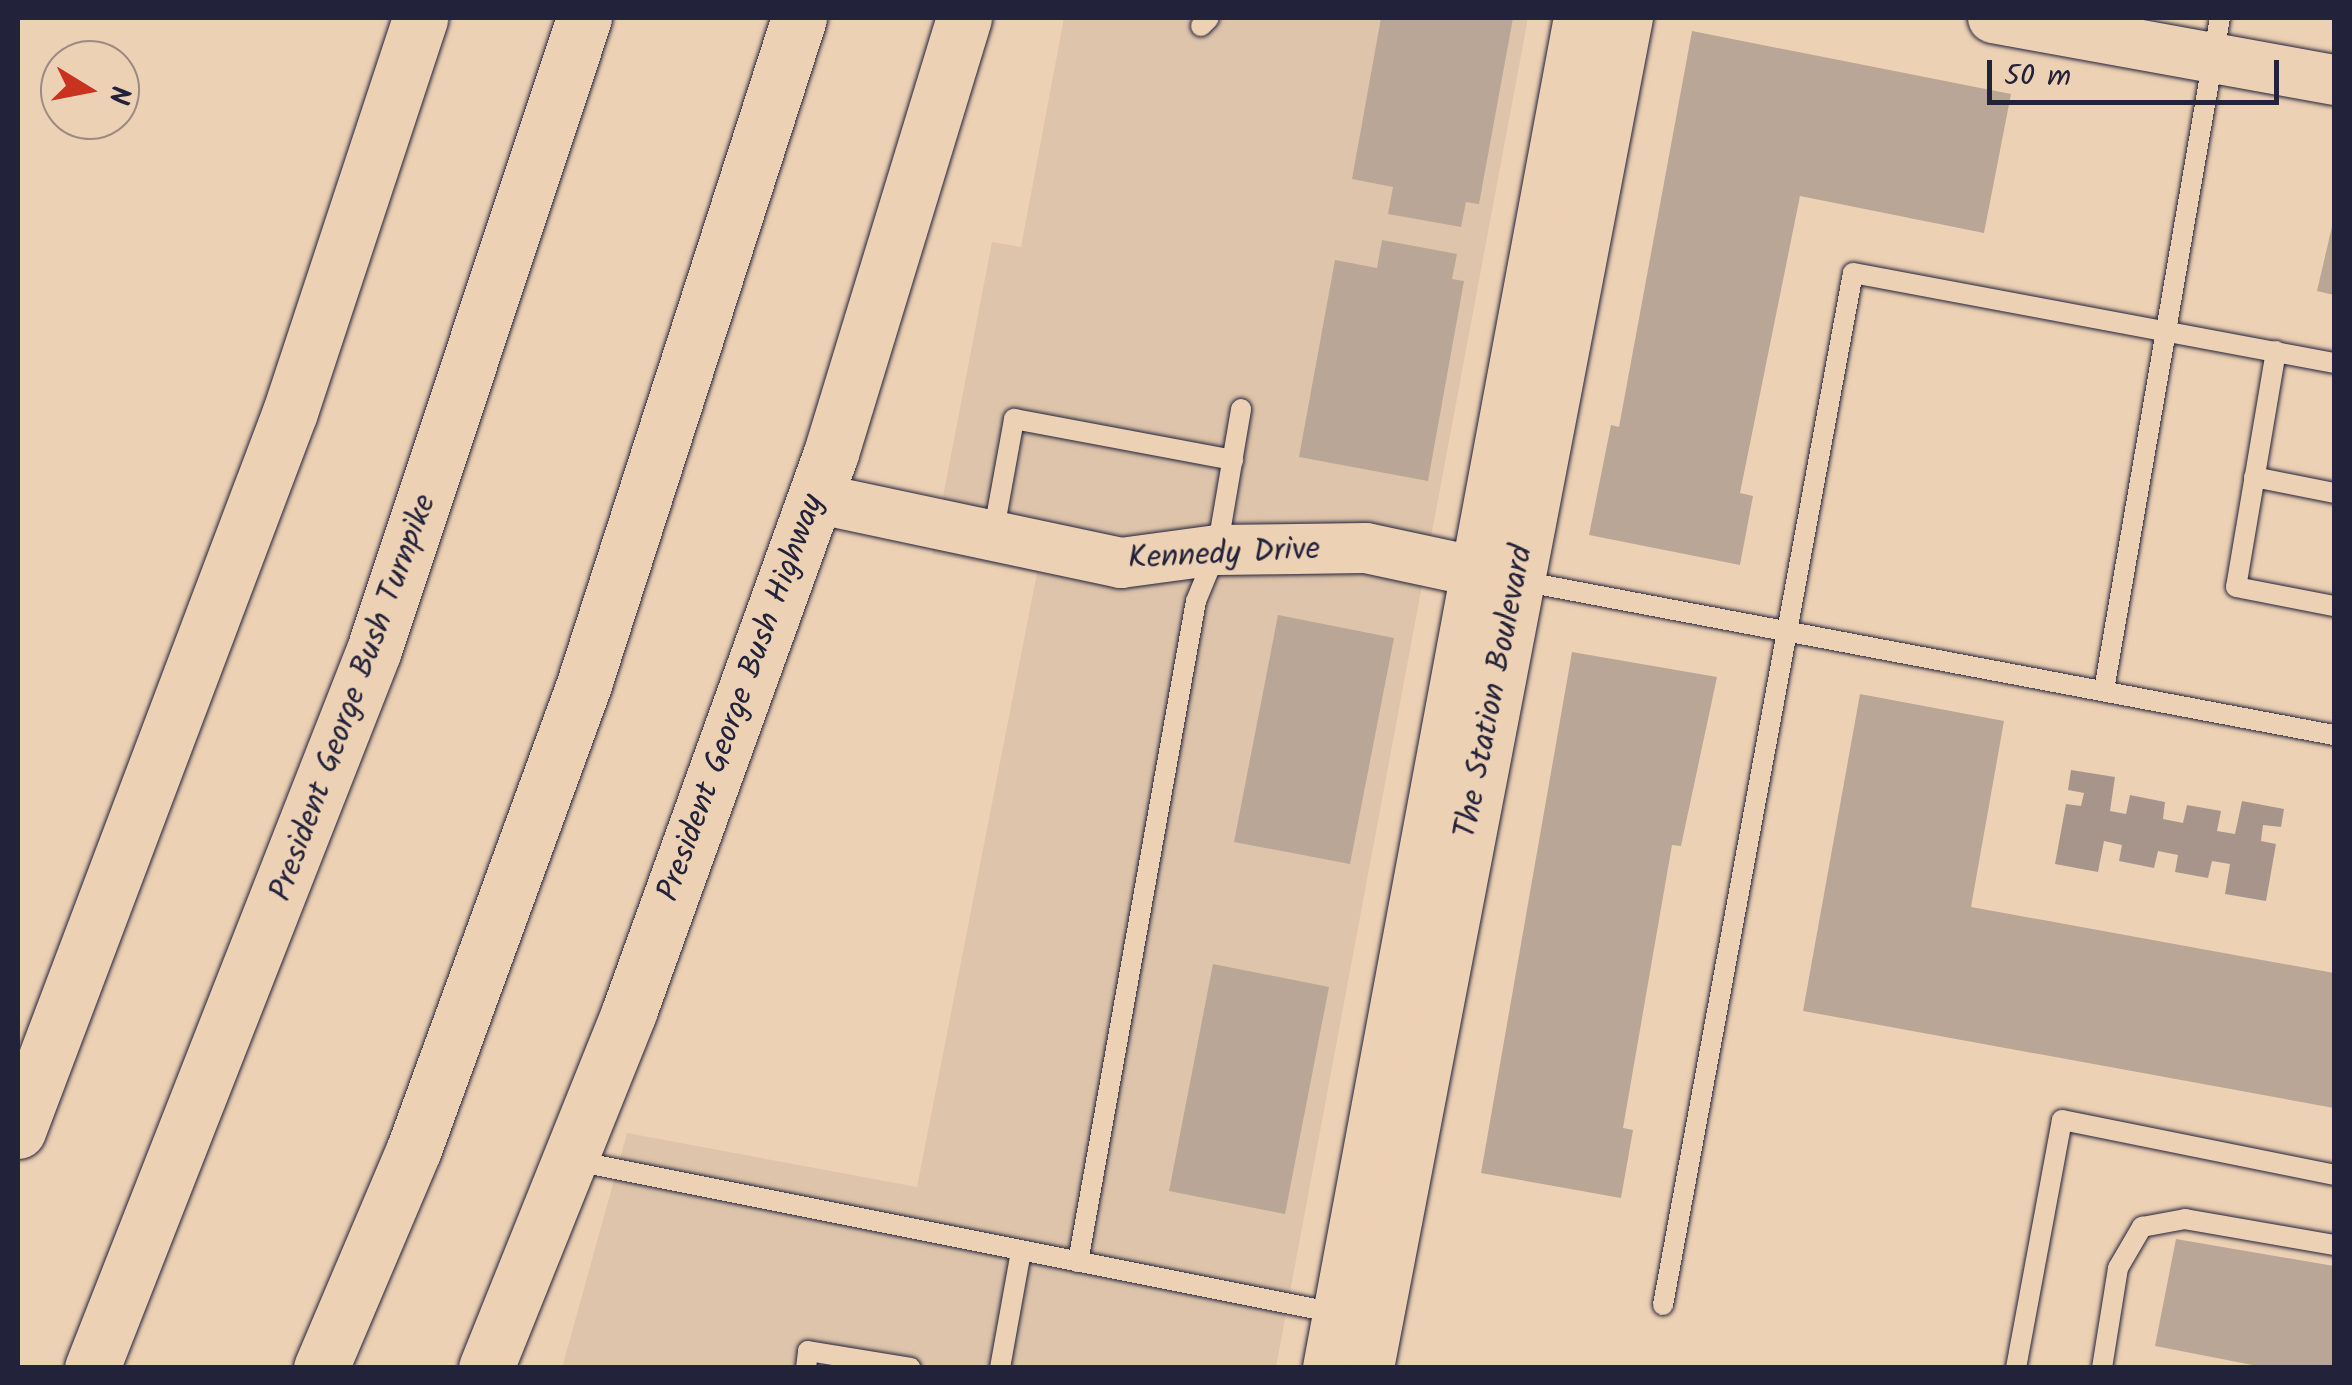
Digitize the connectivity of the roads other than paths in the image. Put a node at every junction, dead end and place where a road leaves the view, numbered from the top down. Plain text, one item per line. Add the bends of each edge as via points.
1 (420, 18) edge
2 (584, 18) edge
3 (798, 18) edge
4 (964, 18) edge
5 (1579, 18) edge
6 (1628, 18) edge
7 (1994, 18) edge
8 (2216, 37) edge
9 (2334, 80) edge
10 (2166, 330) junction
11 (2276, 352) junction
12 (2334, 363) edge
13 (1241, 408) dead end
14 (1233, 460) junction
15 (2254, 478) junction
16 (2334, 493) edge
17 (815, 498) junction
18 (992, 536) junction
19 (1217, 550) junction
20 (1496, 576) junction
21 (2334, 606) edge
22 (1787, 628) junction
23 (2104, 690) junction
24 (2334, 735) edge
25 (18, 1131) edge
26 (569, 1160) junction
27 (2334, 1174) edge
28 (2334, 1245) edge
29 (1021, 1251) junction
30 (1078, 1262) junction
31 (1664, 1305) dead end
32 (1362, 1334) edge
33 (92, 1368) edge
34 (322, 1368) edge
35 (486, 1368) edge
36 (806, 1368) edge
37 (911, 1368) edge
38 (1000, 1368) edge
39 (1328, 1368) edge
40 (2016, 1368) edge
41 (2102, 1368) edge

1 - 25 main road via 290,412
2 - 33 main road, President George Bush Turnpike via 374,650
3 - 34 main road via 585,681 414,1149
4 - 17 main road, President George Bush Highway
5 - 20 street, The Station Boulevard
6 - 20 street, The Station Boulevard
7 - 8 street
8 - 9 street
8 - 10 lane
10 - 11 lane
10 - 22 lane via 1852,274
10 - 23 lane
11 - 12 lane
11 - 15 lane
13 - 14 lane
14 - 18 lane via 1014,419
14 - 19 lane
15 - 16 lane
15 - 21 lane via 2236,587
17 - 18 street, Kennedy Drive
17 - 26 main road, President George Bush Highway
18 - 19 street, Kennedy Drive via 1121,562
19 - 20 street, Kennedy Drive via 1366,548
19 - 30 lane via 1196,602
20 - 22 lane
20 - 32 street, The Station Boulevard
22 - 23 lane
22 - 31 lane
23 - 24 lane
26 - 29 lane
26 - 35 main road, President George Bush Highway
27 - 40 lane via 2062,1120
28 - 41 lane via 2185,1219 2142,1228 2118,1268
29 - 30 lane
29 - 38 lane
30 - 32 lane
32 - 39 street, The Station Boulevard
36 - 37 lane via 808,1351

